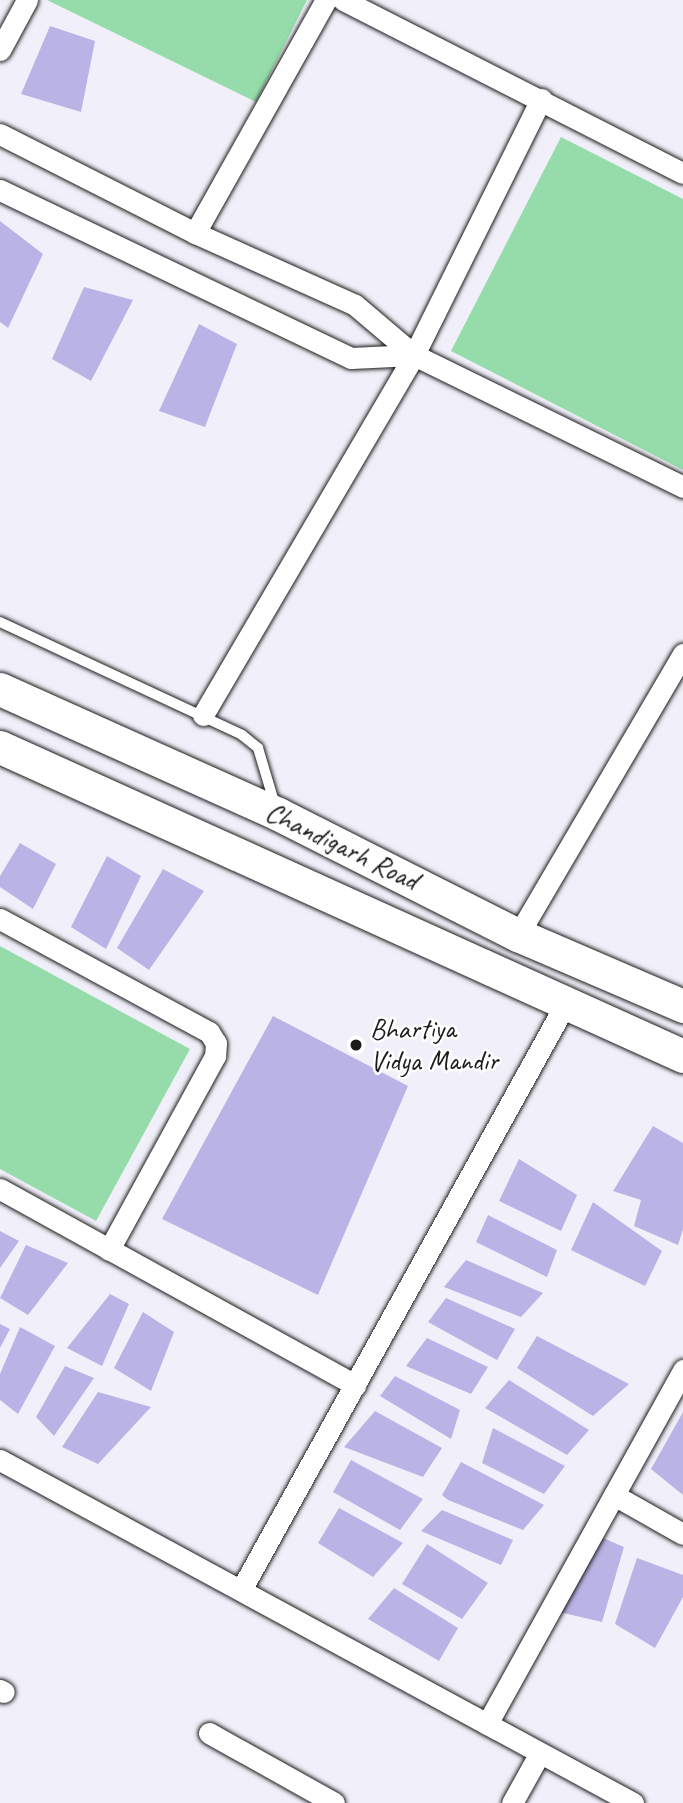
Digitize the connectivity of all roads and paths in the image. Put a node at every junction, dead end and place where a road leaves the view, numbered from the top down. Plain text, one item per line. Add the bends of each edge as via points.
1 (27, 0) edge
2 (326, 0) edge
3 (343, 0) edge
4 (0, 50) edge
5 (541, 99) junction
6 (0, 134) edge
7 (683, 173) edge
8 (0, 190) edge
9 (195, 233) junction
10 (414, 355) junction
11 (683, 487) edge
12 (0, 622) edge
13 (683, 654) edge
14 (0, 689) edge
15 (203, 715) junction
16 (0, 747) edge
17 (278, 814) junction
18 (0, 919) edge
19 (518, 934) junction
20 (566, 1003) junction
21 (683, 1006) edge
22 (683, 1056) edge
23 (0, 1189) edge
24 (109, 1250) junction
25 (683, 1370) edge
26 (355, 1385) junction
27 (0, 1460) edge
28 (614, 1495) junction
29 (683, 1534) edge
30 (241, 1590) junction
31 (486, 1724) junction
32 (209, 1733) dead end
33 (540, 1753) junction
34 (307, 1796) edge
35 (334, 1803) edge
36 (512, 1803) edge
37 (633, 1803) edge

1 - 4 street
2 - 9 street
3 - 5 street
5 - 7 street
5 - 10 street
6 - 9 street
8 - 10 street via 351,358
9 - 10 street via 355,305
10 - 11 street
10 - 15 street
12 - 15 lane
13 - 19 street
14 - 17 main road, Chandigarh Road
15 - 17 lane via 258,748
16 - 20 main road, Chandigarh Road
17 - 19 main road, Chandigarh Road
18 - 24 street via 209,1032 216,1043 215,1056
19 - 21 main road, Chandigarh Road
20 - 22 main road, Chandigarh Road
20 - 26 street
23 - 24 street
24 - 26 street
25 - 28 street
26 - 30 street
27 - 30 street
28 - 29 street
28 - 31 street
30 - 31 street
31 - 33 street
32 - 34 street
33 - 36 street
33 - 37 street
34 - 35 street

